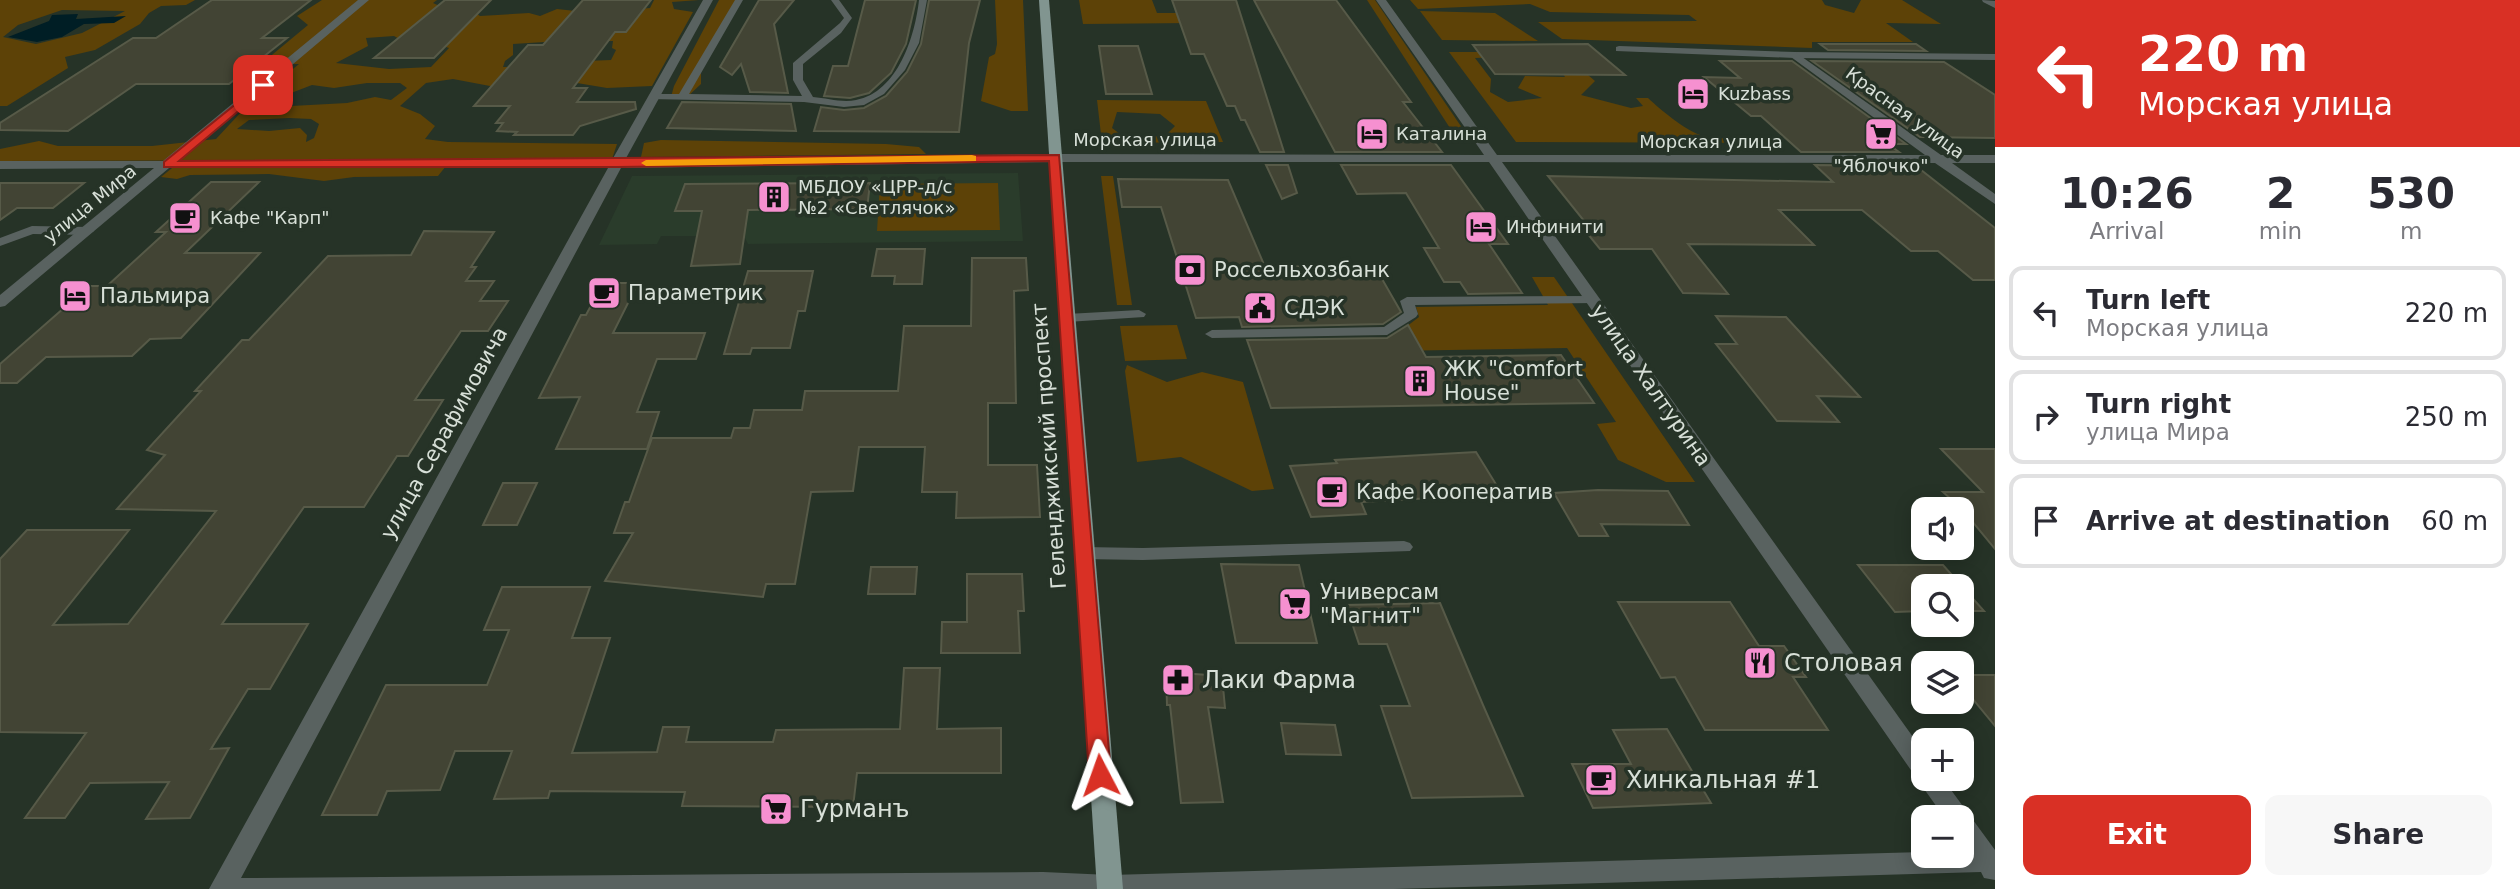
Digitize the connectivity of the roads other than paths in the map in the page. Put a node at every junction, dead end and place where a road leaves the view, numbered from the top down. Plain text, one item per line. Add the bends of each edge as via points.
1 (364, 0) edge
2 (708, 0) edge
3 (738, 0) edge
4 (835, 0) edge
5 (923, 0) edge
6 (1044, 0) edge
7 (1381, 0) edge
8 (1986, 0) edge
9 (1995, 5) edge
10 (1619, 49) dead end
11 (1795, 55) junction
12 (1995, 57) edge
13 (653, 97) junction
14 (682, 97) junction
15 (809, 99) junction
16 (1055, 158) junction
17 (1491, 159) junction
18 (1938, 159) junction
19 (1995, 159) edge
20 (618, 163) junction
21 (168, 164) junction
22 (0, 165) edge
23 (1995, 200) edge
24 (88, 231) junction
25 (0, 242) edge
26 (1591, 300) junction
27 (0, 303) edge
28 (1139, 314) dead end
29 (1067, 318) junction
30 (1212, 334) dead end
31 (1404, 547) dead end
32 (1083, 552) junction
33 (1911, 752) edge
34 (1974, 839) edge
35 (1993, 865) edge
36 (1554, 881) edge
37 (1110, 888) edge
38 (222, 889) edge
39 (232, 889) edge

1 - 21 street, улица Мира
2 - 13 street, улица Серафимовича
3 - 14 lane
4 - 15 lane via 848,19 840,31 798,63 798,80
5 - 15 lane via 915,45 878,94 848,104
6 - 16 main road, Геленджикский проспект
7 - 17 street, улица Халтурина
8 - 9 lane
10 - 11 lane
11 - 12 lane
11 - 18 street, Красная улица
13 - 14 lane
13 - 20 street, улица Серафимовича
14 - 15 lane
16 - 17 street, Морская улица
16 - 20 street, Морская улица
16 - 29 main road, Геленджикский проспект
17 - 18 street, Морская улица
17 - 26 street, улица Халтурина
18 - 19 street, Морская улица
18 - 23 street, Красная улица
20 - 21 street, Морская улица
20 - 38 street, улица Серафимовича
21 - 22 street, Морская улица
21 - 24 street, улица Мира
24 - 25 lane via 32,230
24 - 27 street, улица Мира
26 - 30 lane via 1407,301 1411,314 1387,331
26 - 33 street, улица Халтурина
28 - 29 lane
29 - 32 main road, Геленджикский проспект
31 - 32 lane
32 - 37 main road, Геленджикский проспект
34 - 35 street
35 - 36 street
36 - 37 street
37 - 39 street via 1043,883

